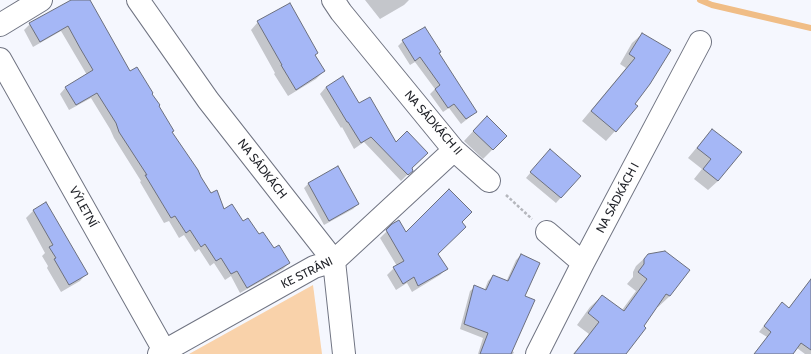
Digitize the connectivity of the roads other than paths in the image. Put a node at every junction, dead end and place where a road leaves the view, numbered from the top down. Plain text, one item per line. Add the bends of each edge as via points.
1 (41, 0) edge
2 (138, 0) edge
3 (333, 0) edge
4 (0, 25) edge
5 (700, 42) dead end
6 (0, 59) edge
7 (454, 150) junction
8 (489, 181) road end
9 (547, 232) road end
10 (334, 261) junction
11 (583, 263) junction
12 (163, 353) edge
13 (344, 354) edge
14 (537, 354) edge

1 - 4 street
2 - 10 street, NA SÁDKÁCH via 208,100
3 - 7 street, NA SÁDKÁCH II
5 - 11 street, NA SÁDKÁCH I
6 - 12 street, VÝLETNÍ
7 - 8 street, NA SÁDKÁCH II
7 - 10 street, KE STRÁNI
9 - 11 street
10 - 12 street, KE STRÁNI via 314,267
10 - 13 street
11 - 14 street, NA SÁDKÁCH I

